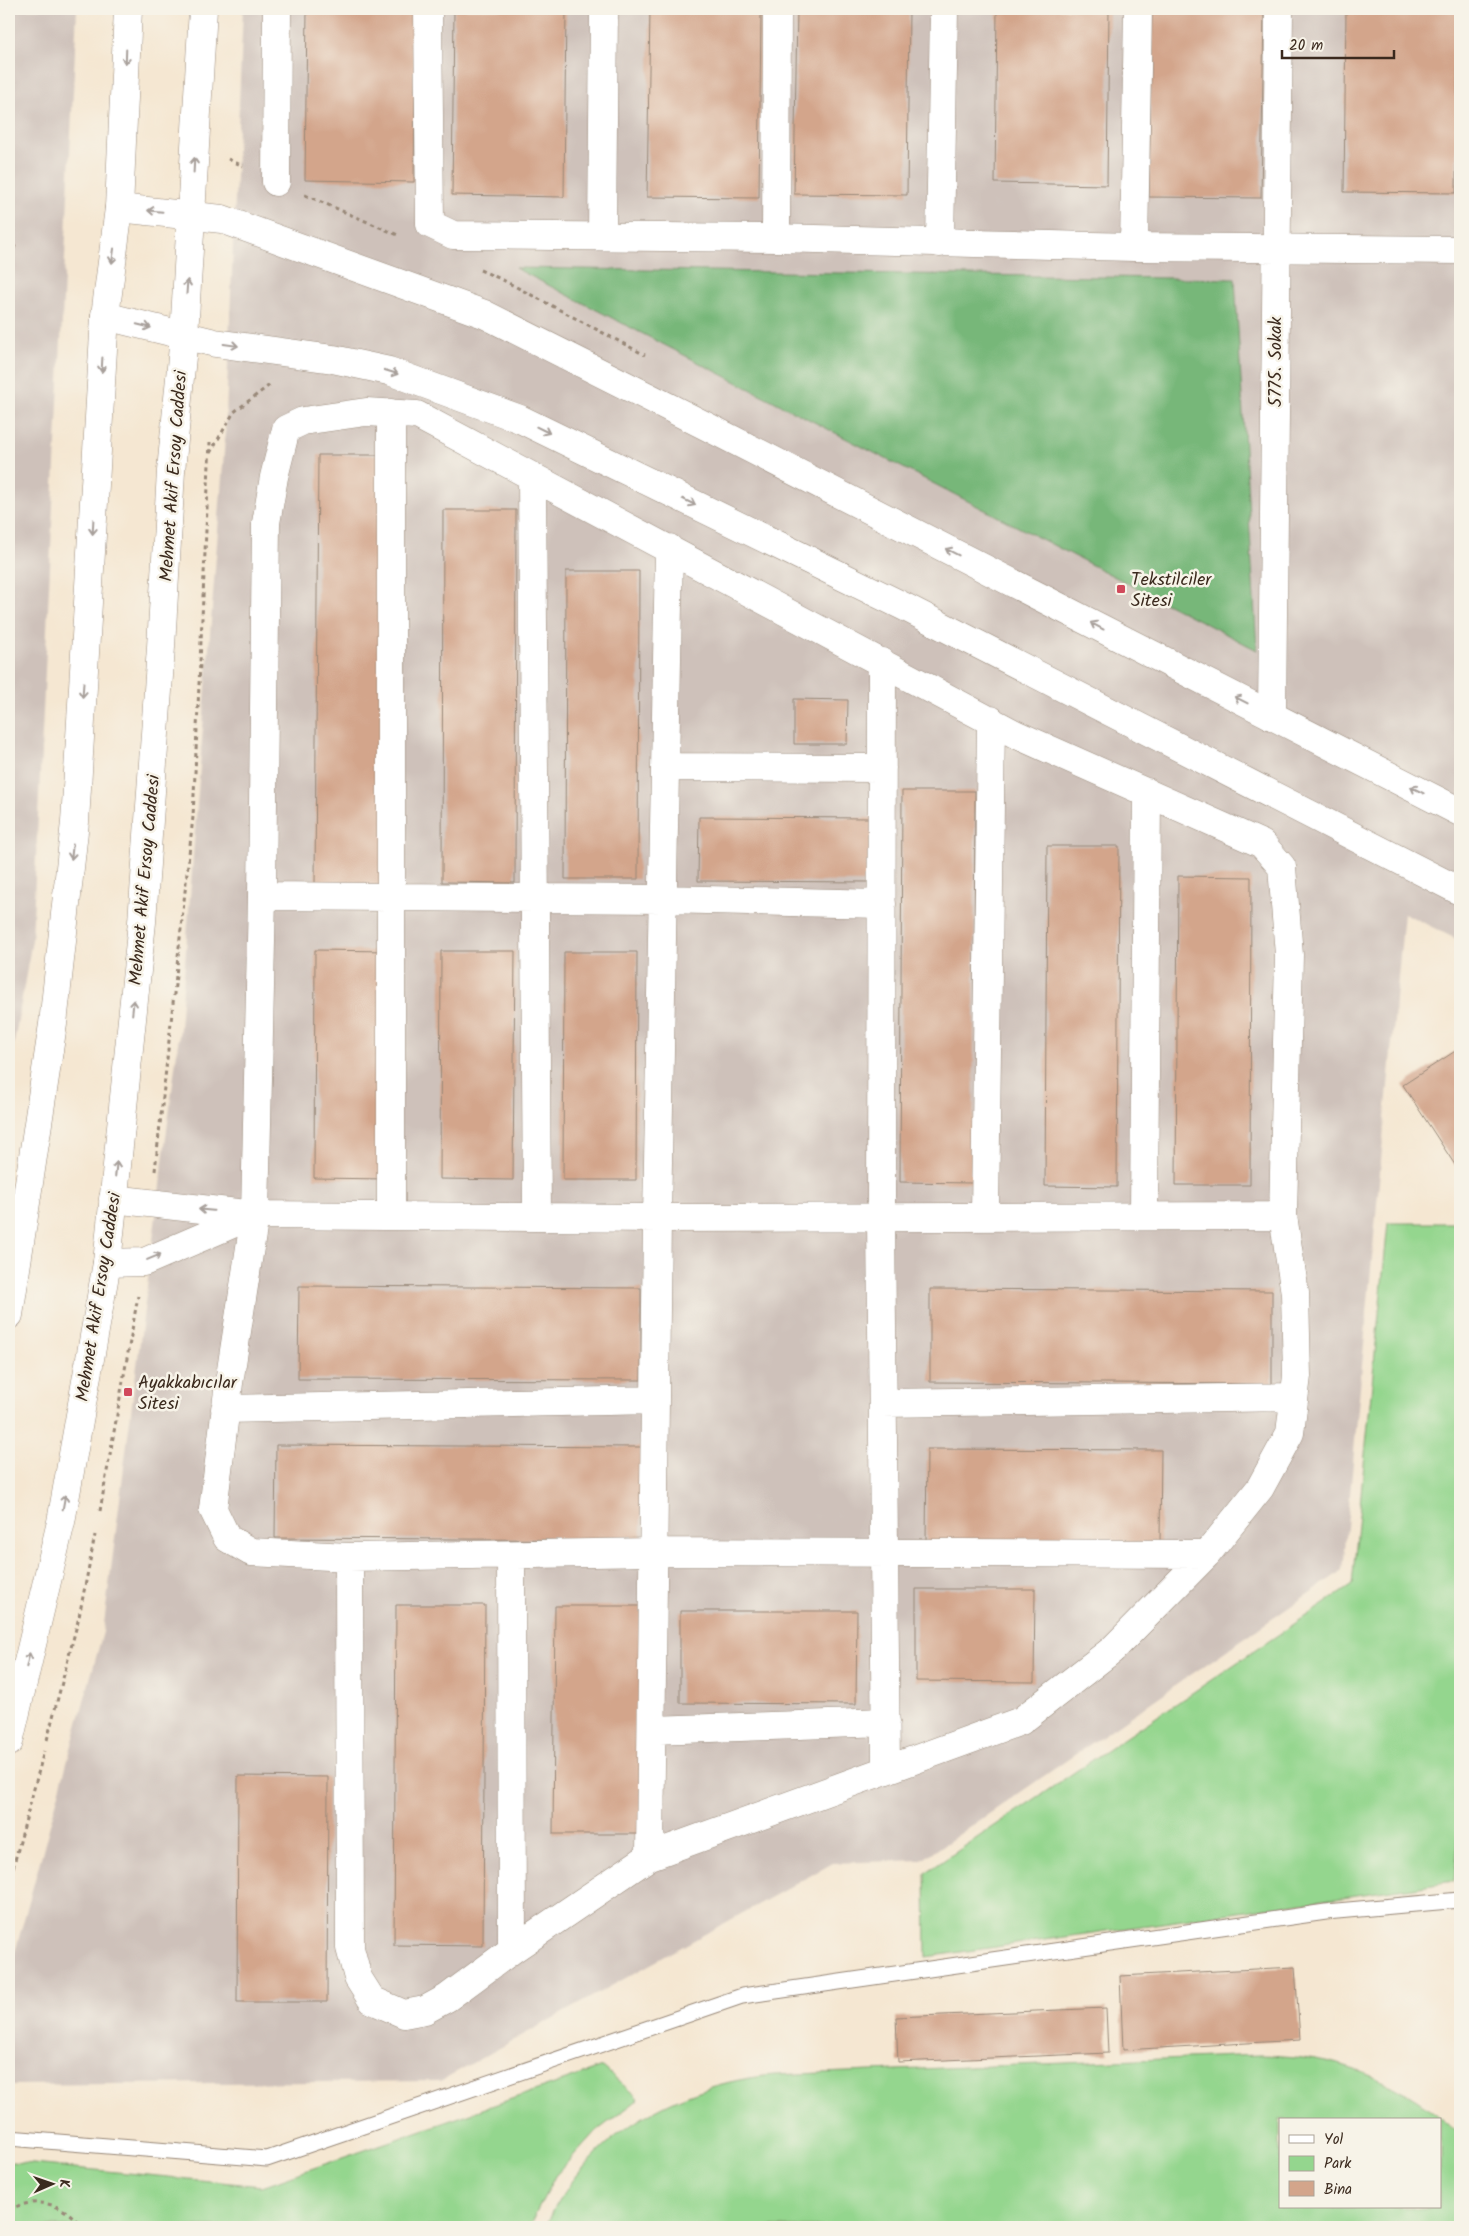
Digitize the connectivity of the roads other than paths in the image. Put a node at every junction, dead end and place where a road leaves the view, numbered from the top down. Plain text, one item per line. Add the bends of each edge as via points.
1 (128, 9) edge
2 (203, 9) edge
3 (278, 9) edge
4 (428, 9) edge
5 (604, 9) edge
6 (777, 9) edge
7 (944, 9) edge
8 (1138, 9) edge
9 (1278, 9) edge
10 (276, 182) dead end
11 (119, 208) junction
12 (191, 214) junction
13 (602, 235) junction
14 (776, 238) junction
15 (940, 243) junction
16 (1134, 247) junction
17 (1276, 248) junction
18 (1460, 250) edge
19 (104, 316) junction
20 (184, 336) junction
21 (391, 413) junction
22 (532, 476) junction
23 (670, 548) junction
24 (882, 662) junction
25 (1272, 716) junction
26 (990, 720) junction
27 (665, 767) junction
28 (882, 768) junction
29 (1146, 792) junction
30 (1460, 812) edge
31 (1460, 892) edge
32 (262, 896) junction
33 (392, 897) junction
34 (535, 898) junction
35 (663, 900) junction
36 (882, 904) junction
37 (113, 1200) junction
38 (255, 1214) junction
39 (391, 1216) junction
40 (1144, 1216) junction
41 (1283, 1216) junction
42 (538, 1217) junction
43 (880, 1217) junction
44 (985, 1217) junction
45 (657, 1218) junction
46 (106, 1263) junction
47 (9, 1315) edge
48 (1294, 1397) junction
49 (655, 1400) junction
50 (883, 1403) junction
51 (225, 1409) junction
52 (654, 1552) junction
53 (884, 1554) junction
54 (1207, 1554) junction
55 (511, 1555) junction
56 (349, 1557) junction
57 (886, 1722) junction
58 (652, 1730) junction
59 (9, 1742) edge
60 (886, 1770) junction
61 (650, 1856) junction
62 (1460, 1900) edge
63 (512, 1950) junction
64 (9, 2138) edge

1 -> 11 street
12 -> 2 street, Mehmet Akif Ersoy Caddesi
3 - 10 street
4 - 13 street via 430,224 453,234
5 - 13 street
6 - 14 street
7 - 15 street
8 - 16 street
9 - 17 street, 5775. Sokak
12 -> 11 street
11 -> 19 street
20 -> 12 street, Mehmet Akif Ersoy Caddesi
25 -> 12 street via 484,314 222,219
13 - 14 street
14 - 15 street
15 - 16 street
16 - 17 street
17 - 18 street
17 - 25 street, 5775. Sokak
19 -> 20 street
19 -> 47 street via 75,822 53,1024
20 -> 31 street via 334,359 389,371 520,419 905,607
37 -> 20 street, Mehmet Akif Ersoy Caddesi via 142,922 171,471
21 - 22 street via 417,415
21 - 32 street via 366,412 303,421 286,429 266,523
21 - 33 street
22 - 23 street
22 - 34 street
23 - 24 street
23 - 27 street
24 - 26 street
24 - 28 street
30 -> 25 street
26 - 29 street
26 - 44 street
27 - 28 street
27 - 35 street
28 - 36 street
29 - 40 street
29 - 41 street via 1262,844 1282,867 1289,955
32 - 33 street
32 - 38 street
33 - 34 street
33 - 39 street
34 - 35 street
34 - 42 street
35 - 36 street
35 - 45 street
36 - 43 street
38 -> 37 street
37 - 46 street, Mehmet Akif Ersoy Caddesi
38 - 39 street
46 -> 38 street via 144,1262
38 - 51 street
39 - 42 street
40 - 41 street
40 - 44 street
41 - 48 street via 1295,1293 1298,1376
42 - 45 street
43 - 44 street
43 - 45 street
43 - 50 street
45 - 49 street
59 -> 46 street, Mehmet Akif Ersoy Caddesi via 61,1522
48 - 50 street
48 - 54 street via 1290,1433 1260,1488
49 - 51 street
49 - 52 street
50 - 53 street
51 - 56 street via 213,1509 227,1538 252,1552
52 - 53 street
52 - 55 street
52 - 58 street
53 - 54 street
53 - 57 street
54 - 60 street via 1112,1650 1020,1721
55 - 56 street
55 - 63 street
56 - 63 street via 350,1948 358,1978 372,2000 404,2014 425,2010 447,1998
57 - 58 street
57 - 60 street
58 - 61 street
60 - 61 street
61 - 63 street
62 - 64 lane via 1326,1912 742,1996 267,2159

